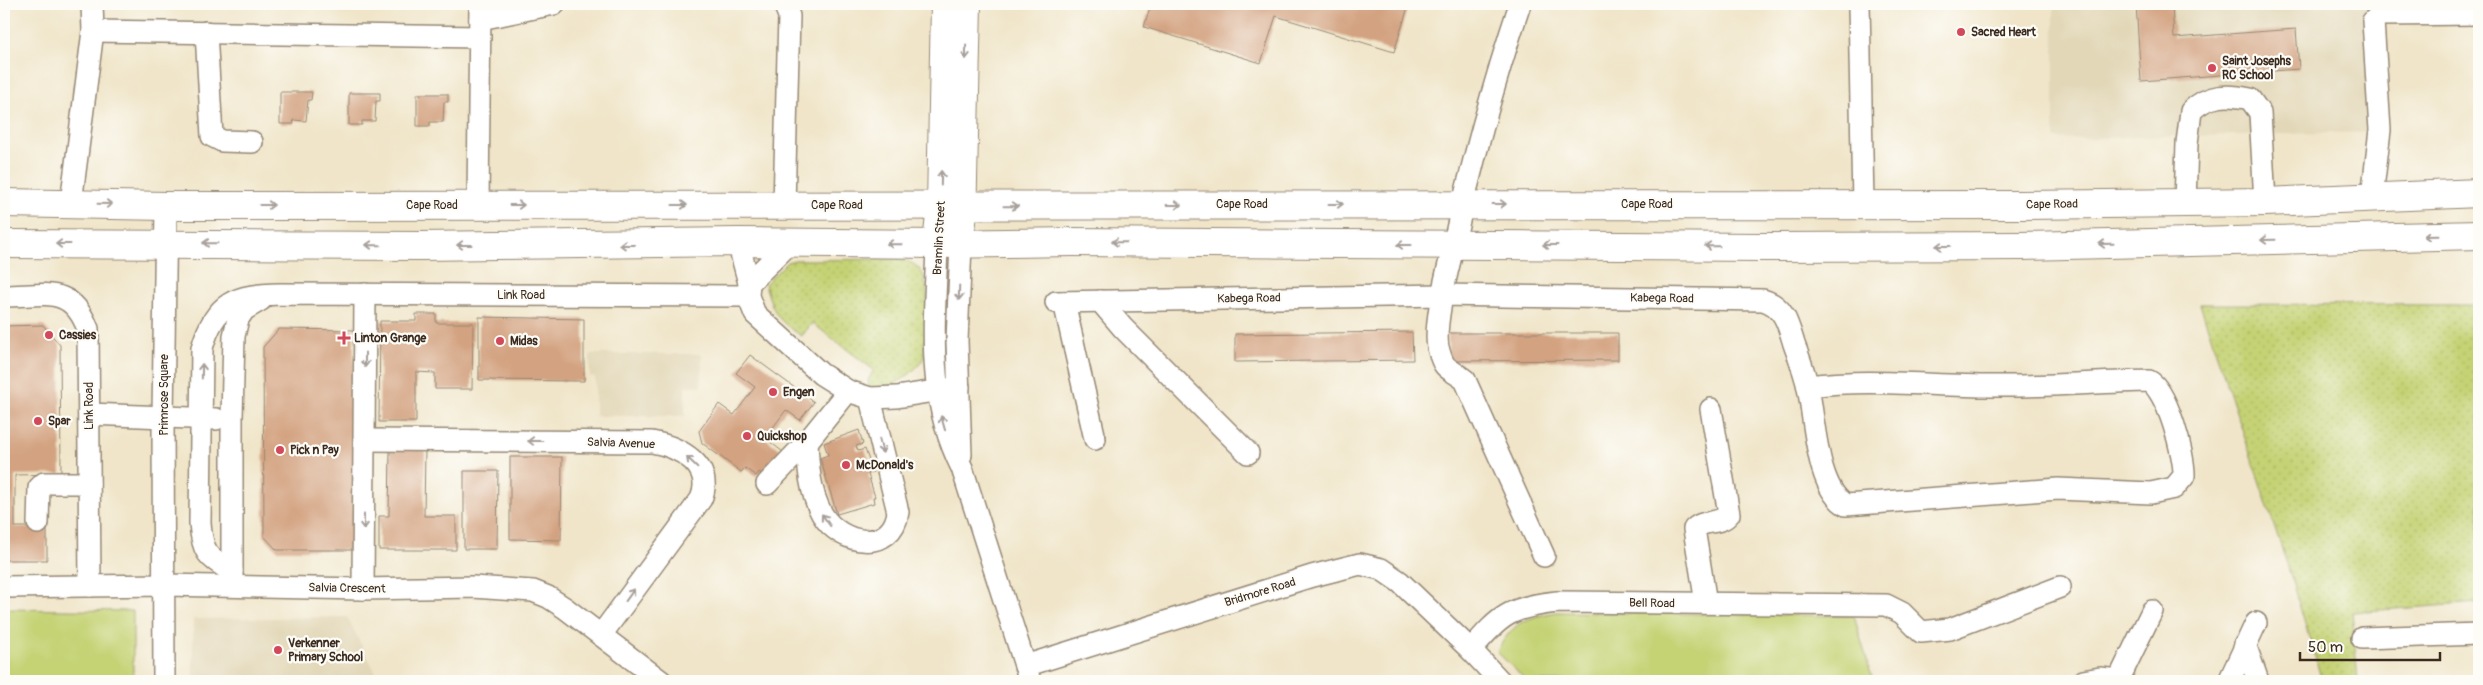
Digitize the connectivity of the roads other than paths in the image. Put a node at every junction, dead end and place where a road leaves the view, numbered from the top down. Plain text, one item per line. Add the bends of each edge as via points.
1 (92, 4) edge
2 (554, 4) edge
3 (784, 4) edge
4 (945, 4) edge
5 (967, 4) edge
6 (1509, 4) edge
7 (1520, 4) edge
8 (1859, 4) edge
9 (2479, 14) edge
10 (480, 20) edge
11 (93, 31) junction
12 (206, 32) junction
13 (1505, 49) junction
14 (252, 142) dead end
15 (2479, 193) edge
16 (2372, 197) junction
17 (2264, 202) junction
18 (4, 203) edge
19 (71, 203) junction
20 (2184, 203) junction
21 (1462, 204) junction
22 (1863, 204) junction
23 (478, 205) junction
24 (784, 205) junction
25 (952, 205) junction
26 (166, 206) junction
27 (2479, 235) edge
28 (738, 242) junction
29 (164, 243) junction
30 (790, 243) junction
31 (4, 244) edge
32 (949, 244) junction
33 (1453, 245) junction
34 (748, 289) junction
35 (280, 294) junction
36 (365, 294) junction
37 (1442, 295) junction
38 (4, 296) edge
39 (1100, 302) junction
40 (1808, 386) junction
41 (959, 387) junction
42 (848, 391) junction
43 (937, 391) junction
44 (870, 398) junction
45 (1711, 409) dead end
46 (89, 414) junction
47 (163, 417) junction
48 (232, 418) junction
49 (202, 419) junction
50 (1095, 439) dead end
51 (364, 440) junction
52 (807, 442) junction
53 (1248, 453) dead end
54 (962, 468) junction
55 (89, 483) junction
56 (767, 484) dead end
57 (38, 523) dead end
58 (1544, 556) dead end
59 (232, 578) junction
60 (165, 585) junction
61 (90, 586) junction
62 (4, 587) edge
63 (2060, 587) dead end
64 (364, 589) junction
65 (1706, 604) junction
66 (2152, 611) dead end
67 (2256, 623) dead end
68 (2479, 634) edge
69 (601, 635) junction
70 (2362, 638) dead end
71 (2245, 644) junction
72 (1471, 650) junction
73 (1028, 674) edge
74 (2119, 680) edge
75 (164, 681) edge
76 (661, 681) edge
77 (1500, 681) edge
78 (2083, 681) edge
79 (2229, 681) edge
80 (2258, 681) edge

1 - 11 street
2 - 10 street
3 - 24 street via 790,16
25 -> 4 main road, Bramlin Street
5 -> 25 main road, Bramlin Street
6 - 13 street
7 - 13 street
8 - 22 street
9 - 16 street via 2380,15 2373,21 2380,130
10 - 12 street
10 - 23 street
11 - 12 street
11 - 19 street
12 - 14 street via 212,136 222,141
13 - 21 street
15 - 16 main road, Cape Road
16 - 17 main road, Cape Road
17 - 20 main road, Cape Road
17 - 20 street via 2260,112 2250,99 2232,95 2208,99 2191,111
18 - 19 main road, Cape Road
19 -> 26 main road, Cape Road
20 - 22 main road, Cape Road
21 -> 22 main road, Cape Road
25 -> 21 main road, Cape Road
21 - 33 street
23 -> 24 main road, Cape Road
26 -> 23 main road, Cape Road
24 - 25 main road, Cape Road
25 - 32 main road, Bramlin Street
26 - 29 street, Primrose Square
27 -> 33 main road via 2021,246
28 -> 29 main road via 441,246
28 - 30 main road
28 - 34 street
29 -> 31 main road
29 - 47 street, Primrose Square
32 -> 30 main road
30 - 34 street
33 -> 32 main road
32 -> 41 street, Bramlin Street
32 - 43 street, Bramlin Street via 935,364
33 - 37 street
34 - 36 street, Link Road
34 - 42 street via 755,314 822,374
35 - 36 street, Link Road
35 - 48 street, Link Road via 249,306 238,318 234,336
49 -> 35 street, Link Road via 202,348 217,312 258,294
36 -> 51 street
37 - 39 street, Kabega Road
37 - 40 street, Kabega Road via 1763,300 1777,306 1786,321
37 - 58 street via 1438,344 1445,367 1465,380
38 - 46 street, Link Road via 63,296 82,312 88,329
39 - 50 street, Kabega Road via 1060,302
39 - 53 street
40 - 40 street via 1827,479 1833,494 1846,504 2058,489 2151,492 2174,488 2184,476 2182,451 2162,395 2149,381 1991,386 1885,381
41 - 43 street
41 - 54 street, Bramlin Street
42 - 44 street
42 - 52 street
43 - 44 street
54 -> 43 street, Bramlin Street via 947,434
44 -> 52 street via 898,512 896,524 890,530 870,540 853,540 830,526 816,501
45 - 65 street via 1729,514 1724,520 1694,528
46 - 47 street
46 - 55 street, Link Road
47 - 49 street
47 - 60 street, Primrose Square
48 - 49 street
48 - 59 street, Link Road
49 - 59 street, Link Road via 200,523 203,546 211,559
51 -> 64 street
69 -> 51 street, Salvia Avenue via 701,499 705,489 704,478 696,464 676,449 652,442
52 - 56 street
54 - 73 street, Bramlin Street
55 - 57 street via 44,483 40,488
55 - 61 street, Link Road
59 - 60 street, Salvia Crescent
59 - 64 street, Salvia Crescent
60 - 61 street, Salvia Crescent
60 - 75 street, Primrose Square
61 - 62 street, Salvia Crescent
63 - 65 street, Bell Road via 1950,629 1934,632 1921,632 1902,613 1886,605
64 - 69 street, Salvia Crescent via 473,587 533,591 554,600
65 - 72 street, Bell Road via 1531,604 1511,611 1492,624
66 - 74 street
67 - 71 street
68 - 70 street
69 - 76 street, Salvia Crescent
71 - 79 street
71 - 80 street
72 - 73 street, Bridmore Road via 1400,582 1381,568 1360,564 1304,578
72 - 77 street, Bridmore Road
74 - 78 street via 2100,678

